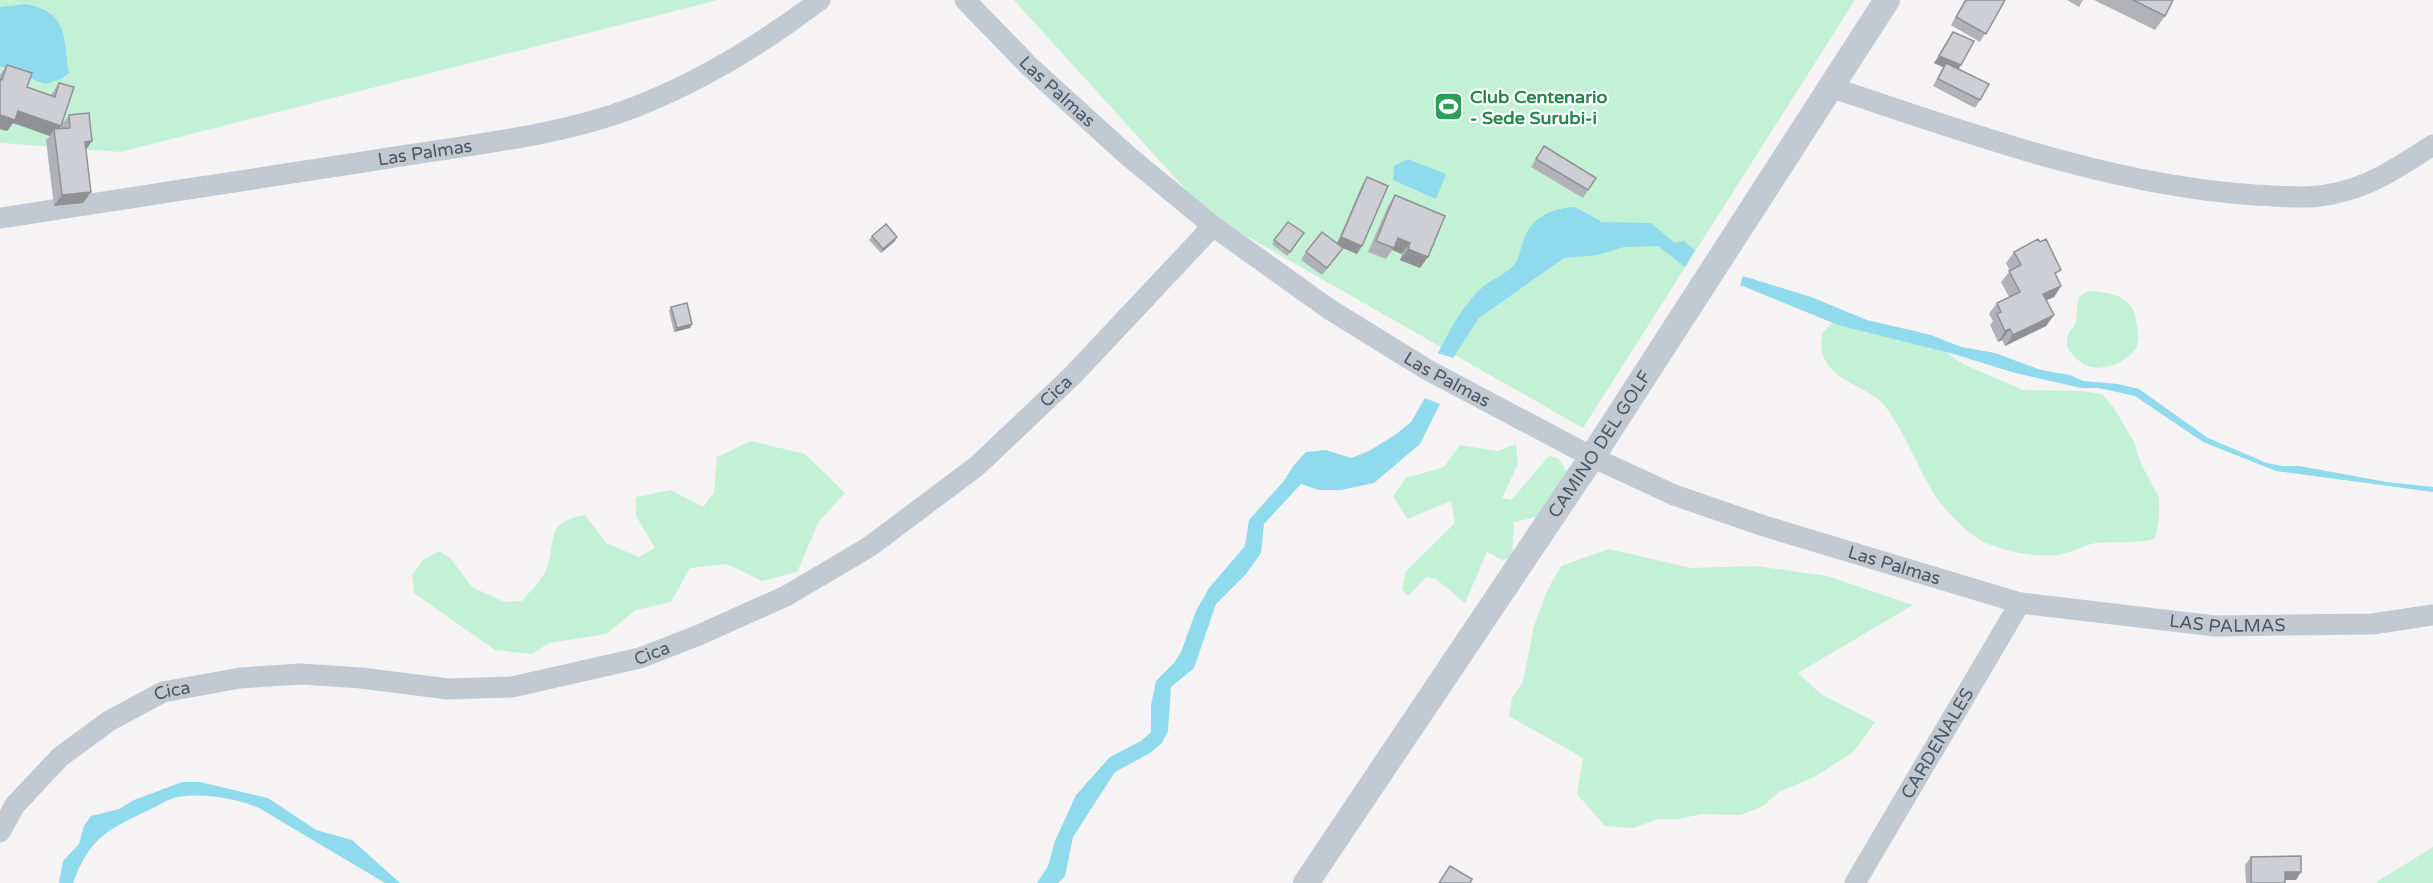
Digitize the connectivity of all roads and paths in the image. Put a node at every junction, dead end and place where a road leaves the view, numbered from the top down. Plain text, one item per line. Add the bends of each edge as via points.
1 (820, 0) edge
2 (964, 0) edge
3 (1887, 0) edge
4 (1830, 87) junction
5 (2433, 145) edge
6 (0, 218) edge
7 (1213, 226) junction
8 (1592, 457) junction
9 (2020, 603) junction
10 (2433, 615) edge
11 (0, 832) edge
12 (1306, 883) edge
13 (1855, 883) edge

1 - 6 street, Las Palmas via 716,70 644,104 575,126
2 - 7 street, Las Palmas via 1127,155
3 - 4 street, CAMINO DEL GOLF
4 - 5 street via 2014,148 2211,192 2295,197 2334,194 2372,183
4 - 8 street, CAMINO DEL GOLF
7 - 8 street, Las Palmas via 1329,309 1426,369
7 - 11 street, Cica via 1073,375 977,466 869,547 786,596 640,658 512,687 448,689 301,674 240,678 163,692 109,721 60,757 15,805
8 - 9 street, Las Palmas via 1674,495 1764,526
8 - 12 street, CAMINO DEL GOLF
9 - 10 street, LAS PALMAS via 2216,626 2372,624
9 - 13 street, CARDENALES

